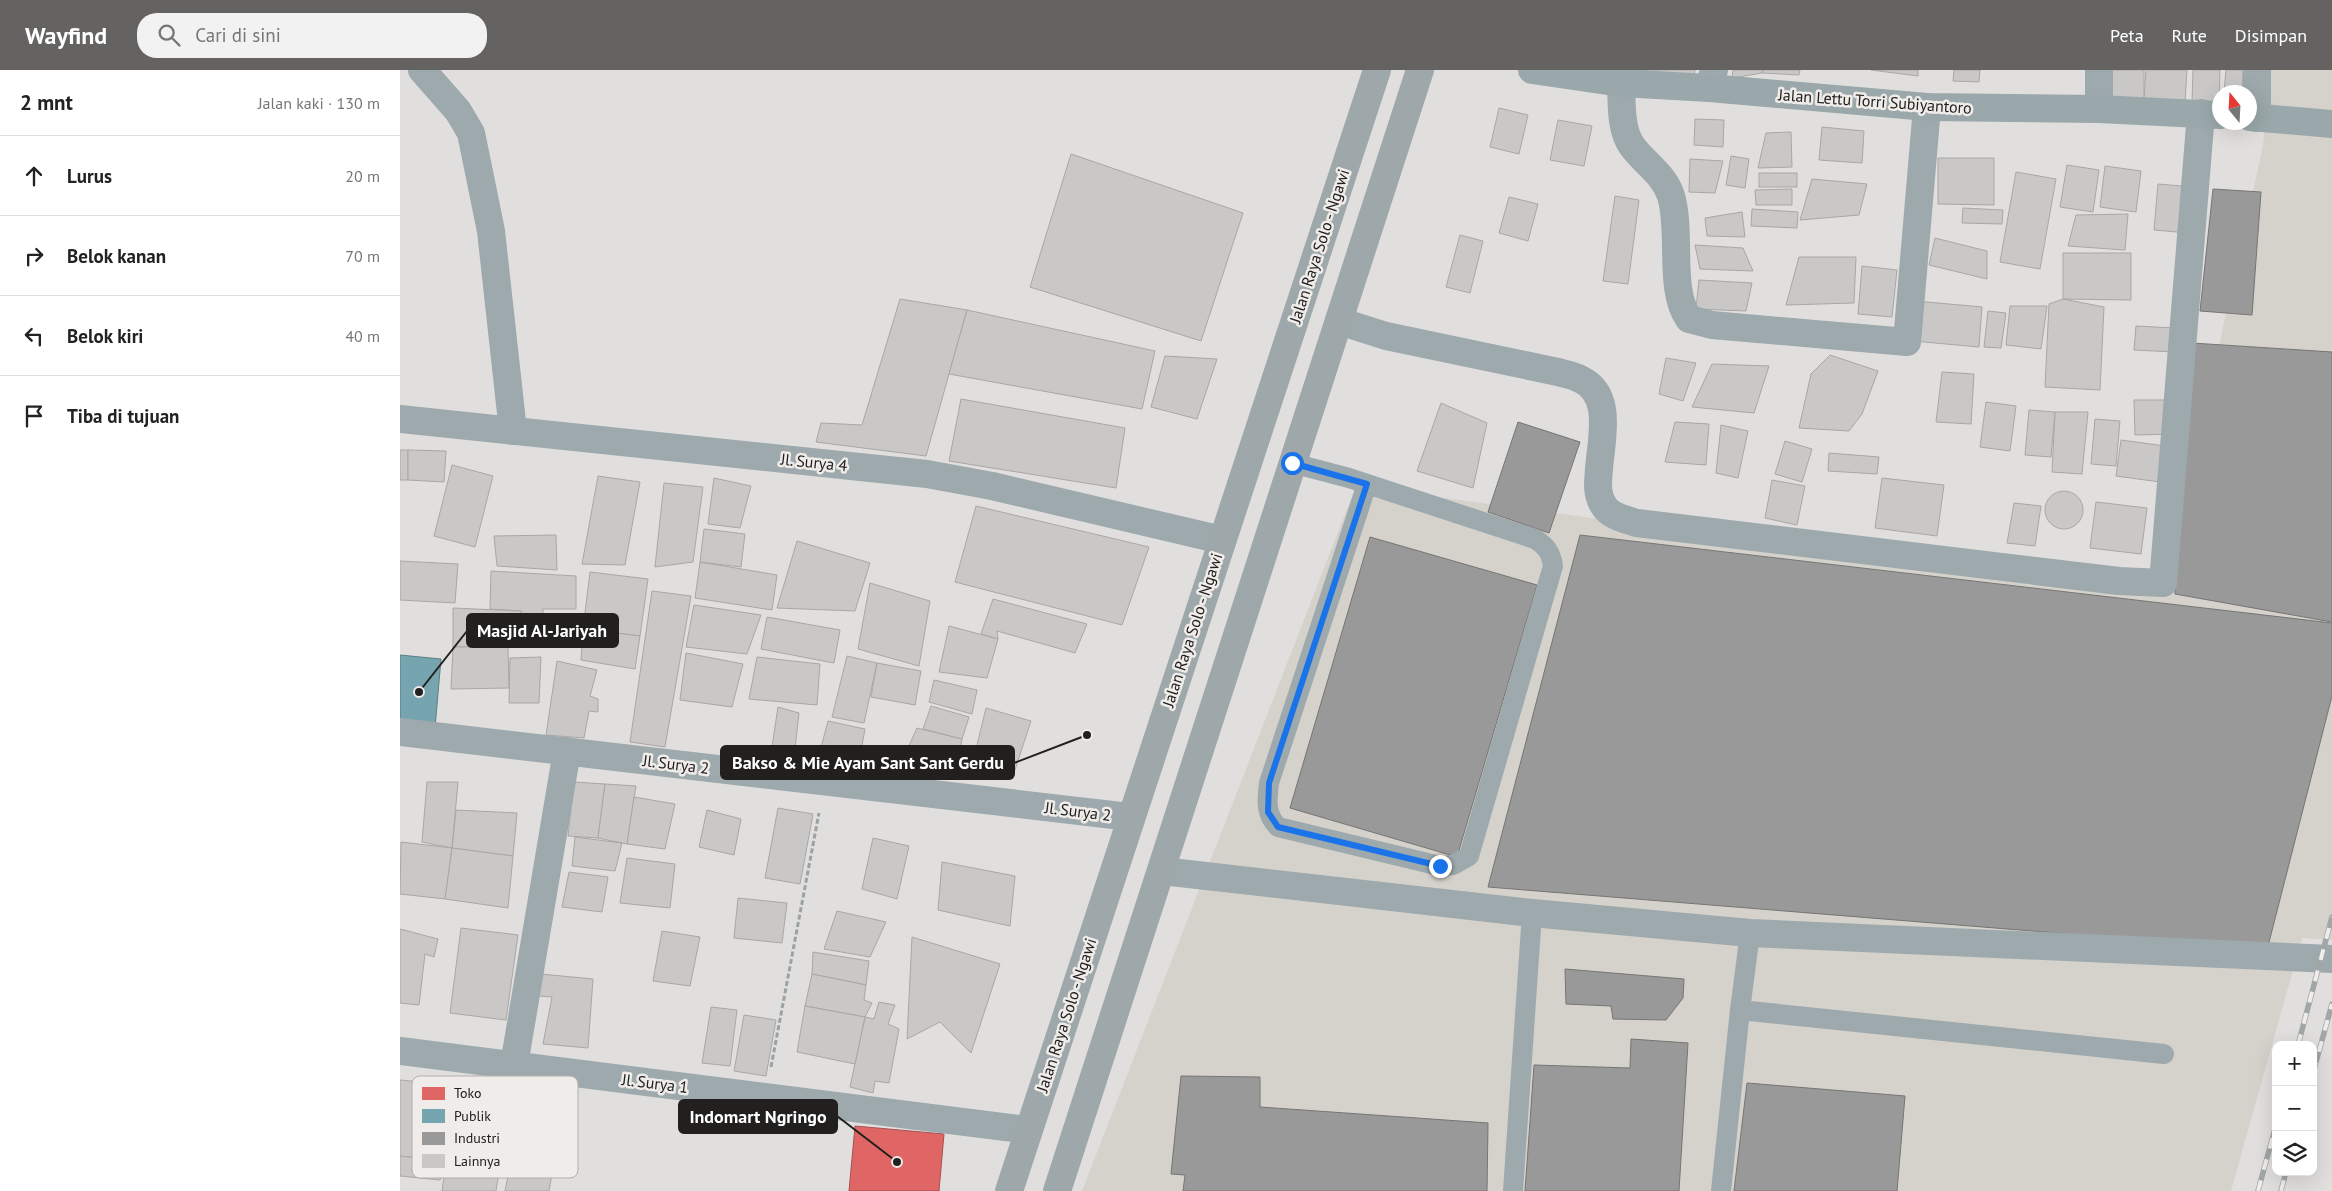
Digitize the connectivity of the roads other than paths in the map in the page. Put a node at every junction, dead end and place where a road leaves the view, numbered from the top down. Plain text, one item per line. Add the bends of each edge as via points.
1 (422, 70) edge
2 (1377, 70) edge
3 (1420, 70) edge
4 (1532, 70) edge
5 (2099, 70) edge
6 (2257, 70) edge
7 (1711, 79) edge
8 (1621, 83) junction
9 (2256, 85) edge
10 (1927, 108) junction
11 (2099, 109) junction
12 (2210, 114) edge
13 (2257, 118) edge
14 (2332, 124) edge
15 (1340, 321) junction
16 (400, 419) edge
17 (513, 431) junction
18 (1292, 463) junction
19 (1367, 484) junction
20 (1222, 540) junction
21 (400, 732) edge
22 (567, 751) junction
23 (1130, 817) junction
24 (1162, 871) junction
25 (1532, 912) junction
26 (1750, 933) junction
27 (2332, 959) edge
28 (1740, 1010) junction
29 (400, 1051) edge
30 (2164, 1054) dead end
31 (514, 1065) junction
32 (1028, 1130) junction
33 (1009, 1191) edge
34 (1057, 1191) edge
35 (1513, 1191) edge
36 (1721, 1191) edge

1 - 17 street via 458,111 471,133 491,231
2 - 20 highway, Jalan Raya Solo - Ngawi
3 - 15 highway
4 - 8 main road, Jalan Lettu Torri Subiyantoro
5 - 11 street
6 - 9 street
7 - 8 main road, Jalan Lettu Torri Subiyantoro
7 - 10 main road, Jalan Lettu Torri Subiyantoro
8 - 10 street via 1627,135 1632,146 1665,181 1672,198 1678,242 1678,297 1689,319 1712,325 1907,342
10 - 11 main road, Jalan Lettu Torri Subiyantoro
11 - 12 main road, Jalan Lettu Torri Subiyantoro
12 - 15 street via 2163,583 2119,581 1637,524 1604,508 1597,489 1603,419 1600,399 1595,389 1581,379 1386,336
13 - 14 main road
15 - 18 highway
16 - 17 street, Jl. Surya 4
17 - 20 street, Jl. Surya 4 via 928,474
18 - 19 lane
18 - 24 highway
19 - 19 lane via 1535,539 1545,545 1551,555 1553,566 1469,856 1453,865 1440,866 1278,827 1268,812 1269,783
20 - 23 highway, Jalan Raya Solo - Ngawi
21 - 22 street, Jl. Surya 2
22 - 23 street, Jl. Surya 2
22 - 31 street
23 - 32 highway, Jalan Raya Solo - Ngawi
24 - 25 street
24 - 34 highway
25 - 26 street
25 - 35 lane
26 - 27 street
26 - 28 lane
28 - 30 lane
28 - 36 lane
29 - 31 street, Jl. Surya 1
31 - 32 street, Jl. Surya 1
32 - 33 highway, Jalan Raya Solo - Ngawi

